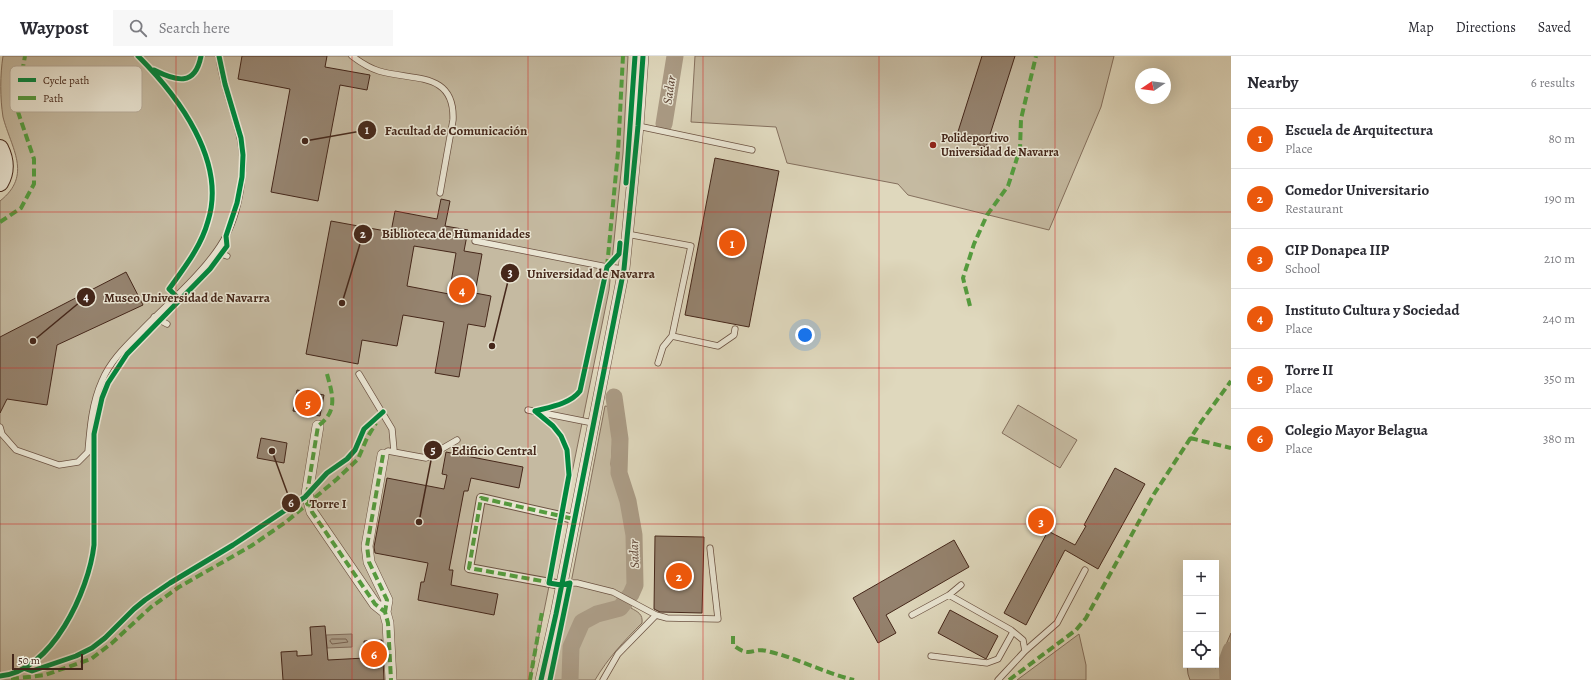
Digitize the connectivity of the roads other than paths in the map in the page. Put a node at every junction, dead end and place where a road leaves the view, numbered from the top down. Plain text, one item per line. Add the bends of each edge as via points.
1 (219, 56) edge
2 (352, 56) edge
3 (643, 56) edge
4 (638, 126) junction
5 (0, 148) edge
6 (752, 150) dead end
7 (0, 183) edge
8 (440, 193) dead end
9 (627, 234) junction
10 (475, 241) dead end
11 (216, 252) junction
12 (227, 256) dead end
13 (624, 269) junction
14 (154, 317) junction
15 (167, 324) dead end
16 (736, 329) dead end
17 (672, 336) junction
18 (658, 363) dead end
19 (359, 374) dead end
20 (528, 410) dead end
21 (593, 423) junction
22 (318, 426) dead end
23 (0, 427) edge
24 (457, 440) dead end
25 (388, 453) junction
26 (574, 519) junction
27 (710, 548) dead end
28 (1085, 570) dead end
29 (566, 584) junction
30 (961, 585) dead end
31 (949, 595) junction
32 (385, 612) junction
33 (656, 615) junction
34 (912, 615) dead end
35 (1013, 632) junction
36 (1025, 651) junction
37 (931, 656) dead end
38 (391, 680) edge
39 (541, 680) edge
40 (603, 680) edge
41 (998, 680) edge

1 - 11 lane via 241,138 242,177 233,219
2 - 8 lane via 370,68 436,83 446,89 451,98 453,120
3 - 4 street
4 - 6 lane
4 - 9 street
5 - 7 main road via 5,167
9 - 13 street
9 - 17 lane via 691,246
10 - 13 lane
11 - 12 lane
11 - 14 lane
13 - 21 street
14 - 15 lane
14 - 23 lane via 115,359 102,380 90,426 88,452 78,462 59,465 16,450 2,434
16 - 17 lane via 734,335 718,346
17 - 18 lane via 663,347
19 - 25 lane via 392,429
20 - 21 lane
21 - 26 street
22 - 32 street via 307,494 312,512 375,604
24 - 25 lane via 426,458
25 - 32 street via 367,546 369,562 387,600
26 - 29 street
26 - 29 street via 481,498 469,568
27 - 33 lane via 718,619 667,618
28 - 36 lane via 1057,623
29 - 33 lane via 577,583 613,592
29 - 39 street
30 - 31 lane
31 - 34 lane
31 - 35 lane
32 - 38 street via 388,623
33 - 40 lane via 618,654
35 - 36 lane via 1022,640
35 - 37 lane via 998,659 987,663
36 - 41 lane

